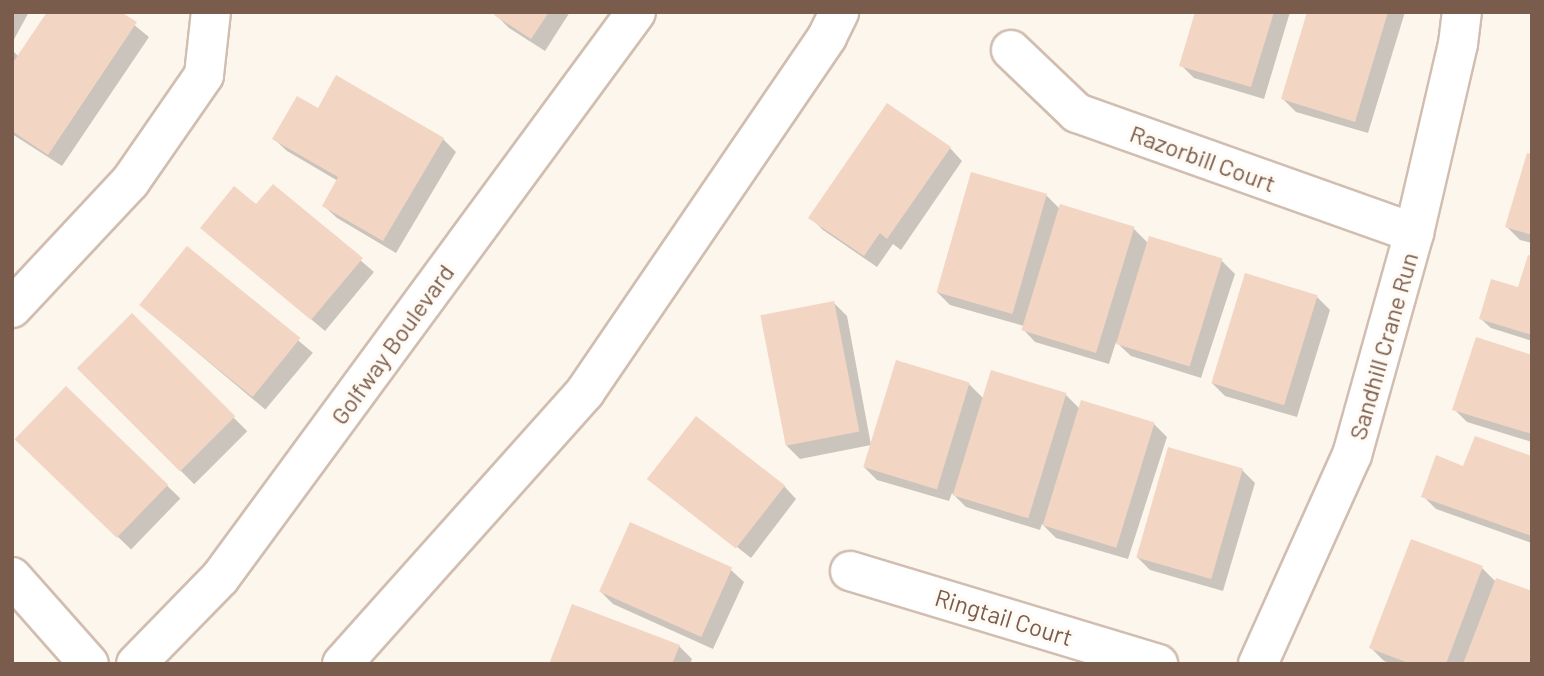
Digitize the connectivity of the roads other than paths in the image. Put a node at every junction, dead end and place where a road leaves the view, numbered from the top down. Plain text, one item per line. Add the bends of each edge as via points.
1 (211, 12) edge
2 (636, 12) edge
3 (839, 12) edge
4 (1462, 12) edge
5 (1011, 50) dead end
6 (1414, 233) junction
7 (12, 308) edge
8 (850, 571) dead end
9 (12, 577) edge
10 (89, 664) edge
11 (136, 664) edge
12 (342, 664) edge
13 (1158, 664) edge
14 (1258, 664) edge

1 - 7 street via 204,75 130,182
2 - 11 street, Golfway Boulevard via 220,578
3 - 12 street via 827,37 585,391
4 - 6 street, Sandhill Crane Run
5 - 6 street, Razorbill Court via 1077,113
6 - 14 street, Sandhill Crane Run via 1352,455
8 - 13 street, Ringtail Court
9 - 10 street

